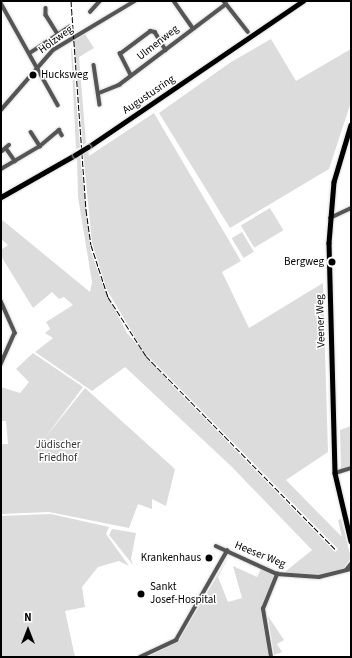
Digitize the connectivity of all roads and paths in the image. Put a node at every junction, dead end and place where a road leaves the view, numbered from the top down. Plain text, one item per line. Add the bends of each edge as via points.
1 (100, 1) edge
2 (135, 1) edge
3 (174, 1) edge
4 (303, 1) edge
5 (225, 2) edge
6 (1, 3) edge
7 (46, 8) dead end
8 (90, 12) dead end
9 (69, 27) dead end
10 (192, 27) junction
11 (248, 32) dead end
12 (58, 34) junction
13 (166, 50) junction
14 (30, 53) junction
15 (94, 65) dead end
16 (37, 66) junction
17 (131, 76) junction
18 (99, 93) junction
19 (100, 105) dead end
20 (58, 106) dead end
21 (1, 110) edge
22 (351, 125) edge
23 (31, 132) dead end
24 (62, 135) dead end
25 (40, 146) junction
26 (2, 151) edge
27 (14, 161) junction
28 (1, 169) edge
29 (1, 197) edge
30 (351, 208) edge
31 (330, 218) junction
32 (1, 301) edge
33 (2, 362) edge
34 (351, 468) edge
35 (335, 473) junction
36 (351, 517) edge
37 (344, 519) junction
38 (351, 541) edge
39 (216, 546) dead end
40 (226, 551) junction
41 (351, 564) edge
42 (351, 569) edge
43 (345, 571) junction
44 (277, 574) junction
45 (140, 657) edge
46 (271, 657) edge

1 - 8 street
2 - 16 street, Holzweg via 61,45
3 - 10 street
4 - 29 main road, Augustusring, bridge via 88,147
5 - 10 street, Ulmenweg
5 - 11 street
6 - 14 street
7 - 12 street via 46,14
9 - 12 street
10 - 13 street, Ulmenweg
12 - 14 street
13 - 17 street, Ulmenweg
13 - 17 street via 155,32 150,31 120,54
14 - 16 street
15 - 18 street
16 - 20 street
16 - 21 street, Holzweg
17 - 18 street, Ulmenweg via 114,88
18 - 19 street
22 - 31 main road, Veener Weg via 336,169
23 - 25 street
24 - 25 street via 58,129
25 - 27 street
26 - 27 street via 7,147
27 - 28 street
30 - 31 street
31 - 35 main road, Veener Weg
32 - 33 street via 15,333
34 - 35 street
35 - 37 main road, Veener Weg
36 - 37 street
37 - 38 main road, Veener Weg
39 - 40 street, Heeser Weg
40 - 44 street, Heeser Weg
40 - 45 street via 176,640 164,648
41 - 43 street
42 - 43 street, Heeser Weg
43 - 44 street, Heeser Weg via 311,577
44 - 46 street via 263,609

